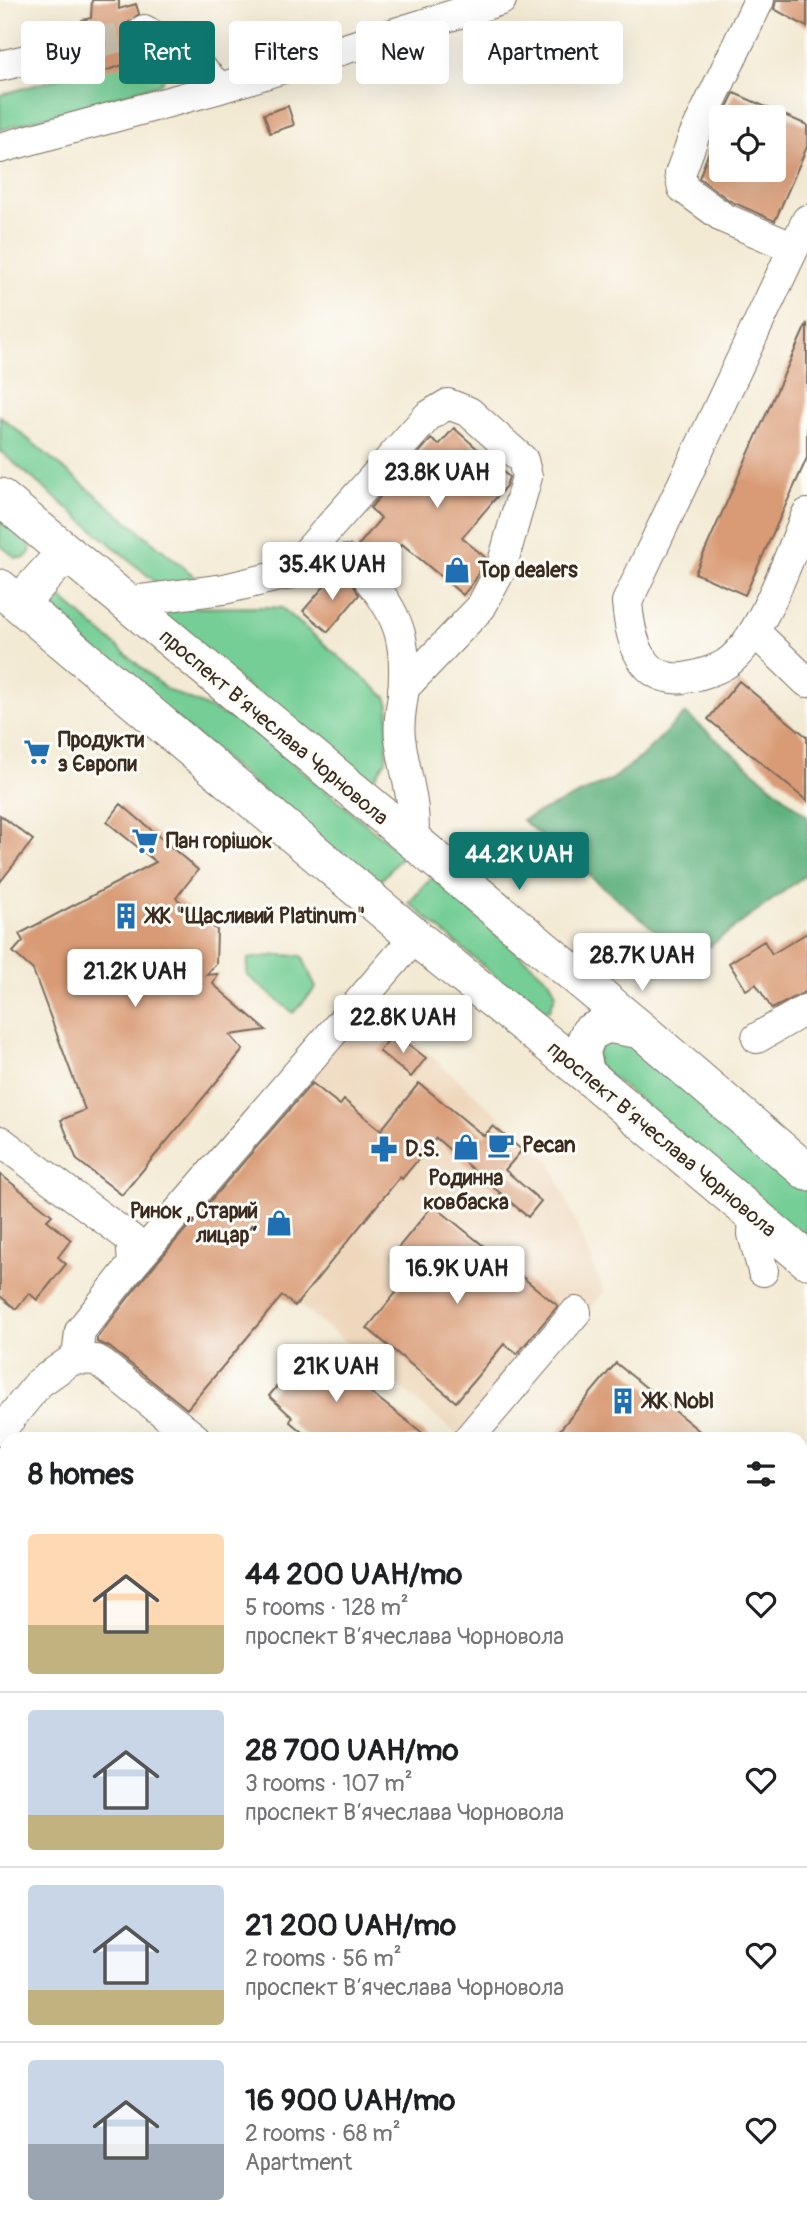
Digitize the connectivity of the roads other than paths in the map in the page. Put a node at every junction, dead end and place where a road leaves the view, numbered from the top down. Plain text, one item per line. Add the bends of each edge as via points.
1 (501, 0) edge
2 (759, 0) edge
3 (21, 61) edge
4 (0, 66) edge
5 (215, 83) edge
6 (220, 88) junction
7 (0, 148) edge
8 (807, 220) edge
9 (794, 248) junction
10 (0, 497) edge
11 (807, 514) edge
12 (65, 552) junction
13 (346, 560) dead end
14 (287, 575) junction
15 (370, 581) dead end
16 (9, 596) edge
17 (124, 602) junction
18 (755, 632) junction
19 (807, 682) edge
20 (403, 689) junction
21 (412, 843) junction
22 (415, 937) junction
23 (574, 974) junction
24 (807, 1009) edge
25 (530, 1029) junction
26 (641, 1030) junction
27 (757, 1038) dead end
28 (586, 1074) junction
29 (0, 1141) edge
30 (807, 1172) edge
31 (754, 1215) junction
32 (807, 1260) edge
33 (133, 1264) junction
34 (763, 1271) dead end
35 (576, 1312) dead end
36 (77, 1359) junction
37 (0, 1431) edge
38 (187, 1432) edge
39 (473, 1432) edge

1 - 6 street
2 - 9 street via 680,174 683,188 724,218
3 - 4 street
5 - 6 street
6 - 7 street
8 - 9 street
9 - 18 street via 627,602 635,647 663,677 681,680 715,670
10 - 12 main road, проспект Вʼячеслава Чорновола
11 - 18 street
12 - 16 main road
12 - 17 main road, проспект Вʼячеслава Чорновола
13 - 14 street
14 - 17 street via 224,589
14 - 20 street via 428,416 448,404 469,412 523,460 527,477 501,569 481,607
15 - 20 street via 390,605 400,628
16 - 22 main road, проспект Вʼячеслава Чорновола
17 - 21 main road, проспект Вʼячеслава Чорновола
18 - 19 street
20 - 21 street via 399,735 416,813
21 - 23 main road, проспект Вʼячеслава Чорновола
22 - 25 main road, проспект Вʼячеслава Чорновола
22 - 33 street
23 - 25 main road via 582,1001 580,1012 554,1031
23 - 26 main road, проспект Вʼячеслава Чорновола
24 - 27 street
25 - 28 main road, проспект Вʼячеслава Чорновола
26 - 28 main road via 607,1024 589,1033 581,1051
26 - 30 main road, проспект Вʼячеслава Чорновола
28 - 31 main road, проспект Вʼячеслава Чорновола
29 - 33 street via 131,1239
31 - 32 main road, проспект Вʼячеслава Чорновола
31 - 34 street via 753,1234
33 - 36 street via 80,1331
35 - 39 street
36 - 37 street via 39,1382
36 - 38 street via 97,1360

